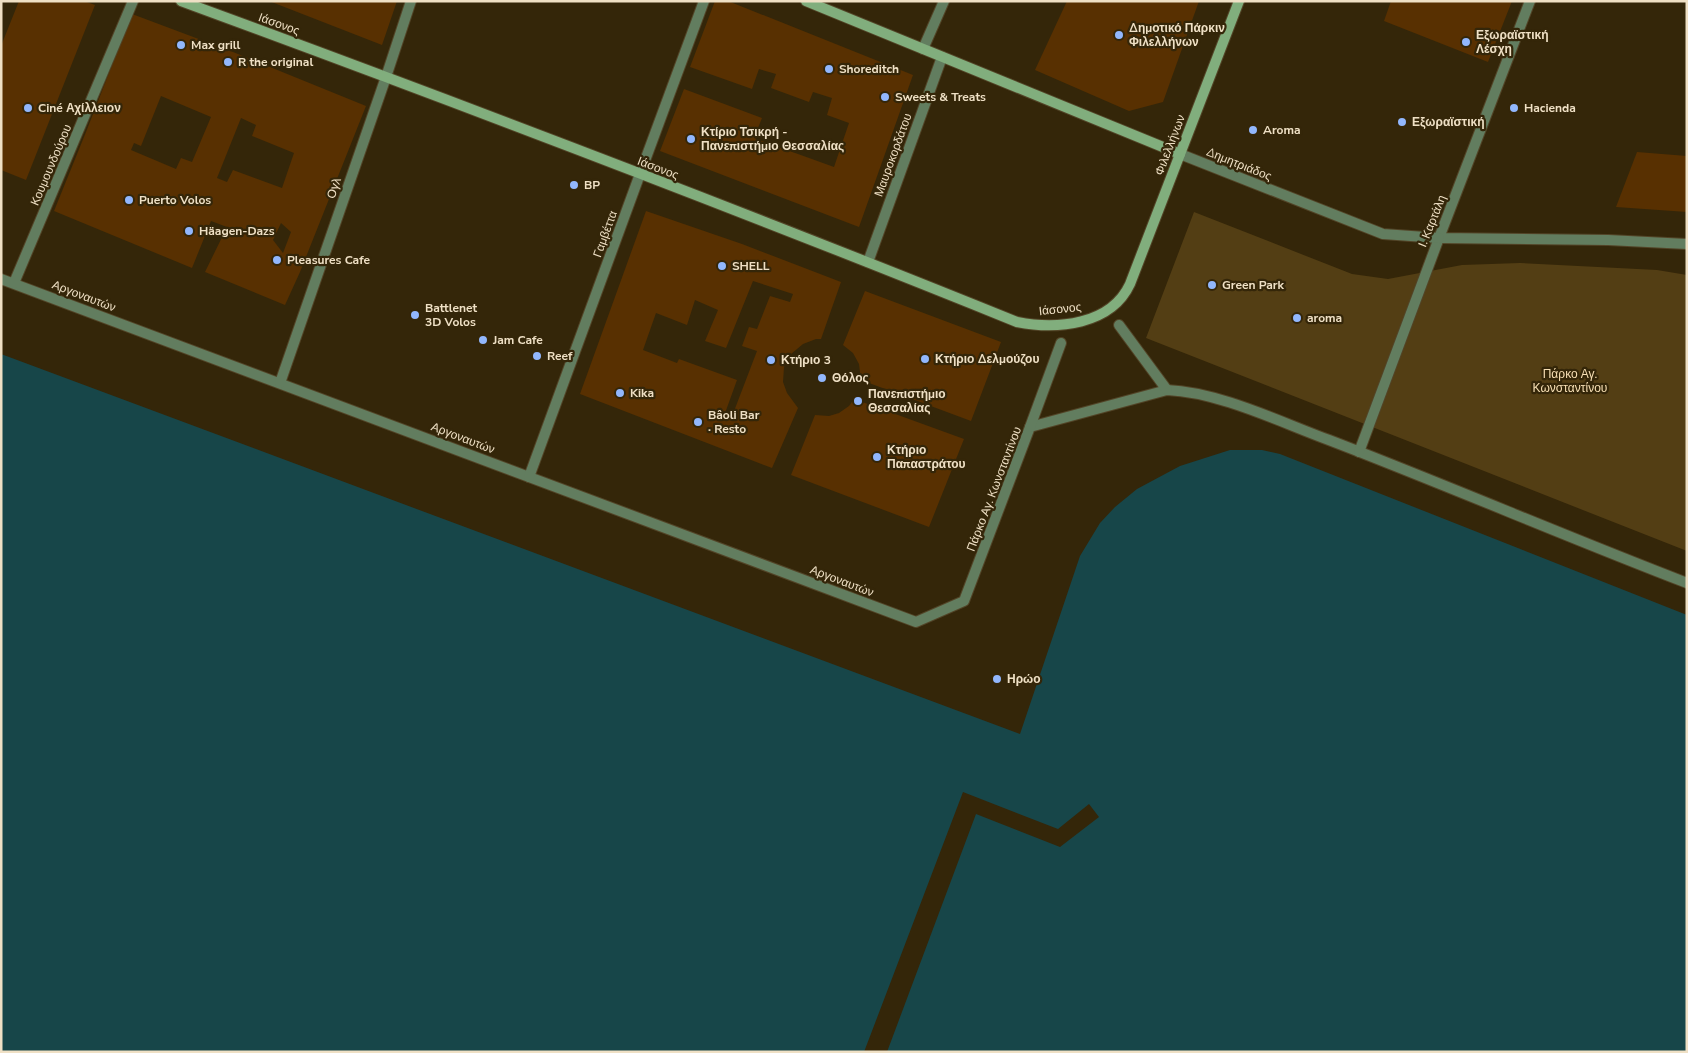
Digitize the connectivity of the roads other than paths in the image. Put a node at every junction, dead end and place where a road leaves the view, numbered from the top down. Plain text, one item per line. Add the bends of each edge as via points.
1 (133, 1) edge
2 (182, 1) edge
3 (411, 1) edge
4 (704, 1) edge
5 (806, 1) edge
6 (944, 1) edge
7 (1238, 1) edge
8 (1530, 1) edge
9 (923, 50) junction
10 (942, 57) junction
11 (386, 77) junction
12 (1180, 154) junction
13 (640, 174) junction
14 (1439, 238) junction
15 (1687, 244) edge
16 (868, 262) junction
17 (1, 278) edge
18 (14, 283) junction
19 (1124, 297) joint
20 (1118, 325) dead end
21 (1061, 342) dead end
22 (280, 383) junction
23 (1167, 390) junction
24 (1030, 427) junction
25 (1360, 452) junction
26 (530, 477) junction
27 (1687, 583) edge
28 (916, 622) joint

1 - 18 street, Κουμουνδούρου
2 - 11 main road, Ιάσονος
3 - 11 street, Ογλ
4 - 13 street, Γαμβέττα
5 - 9 main road, Δημητριάδος
6 - 9 street
7 - 12 main road, Φιλελλήνων
8 - 14 street, Ι. Καρτάλη
9 - 10 main road, Δημητριάδος
10 - 12 main road, Δημητριάδος
10 - 16 street, Μαυροκορδάτου
11 - 13 main road, Ιάσονος
11 - 22 street, Ογλ
12 - 14 street, Δημητριάδος via 1383,234
12 - 19 main road, Φιλελλήνων
13 - 16 main road, Ιάσονος
13 - 26 street, Γαμβέττα
14 - 15 street, Δημητριάδος
14 - 25 street, Ι. Καρτάλη
16 - 19 main road, Ιάσονος via 1028,324 1060,324 1088,319 1111,309
17 - 18 street, Αργοναυτών
18 - 22 street, Αργοναυτών
20 - 23 street
21 - 24 street
22 - 26 street, Αργοναυτών
23 - 24 street, Πάρκο Αγ. Κωνσταντίνου
23 - 25 street, Πάρκο Αγ. Κωνσταντίνου via 1188,391 1233,404
24 - 28 street, Πάρκο Αγ. Κωνσταντίνου via 964,601
25 - 27 street, Πάρκο Αγ. Κωνσταντίνου
26 - 28 street, Αργοναυτών

